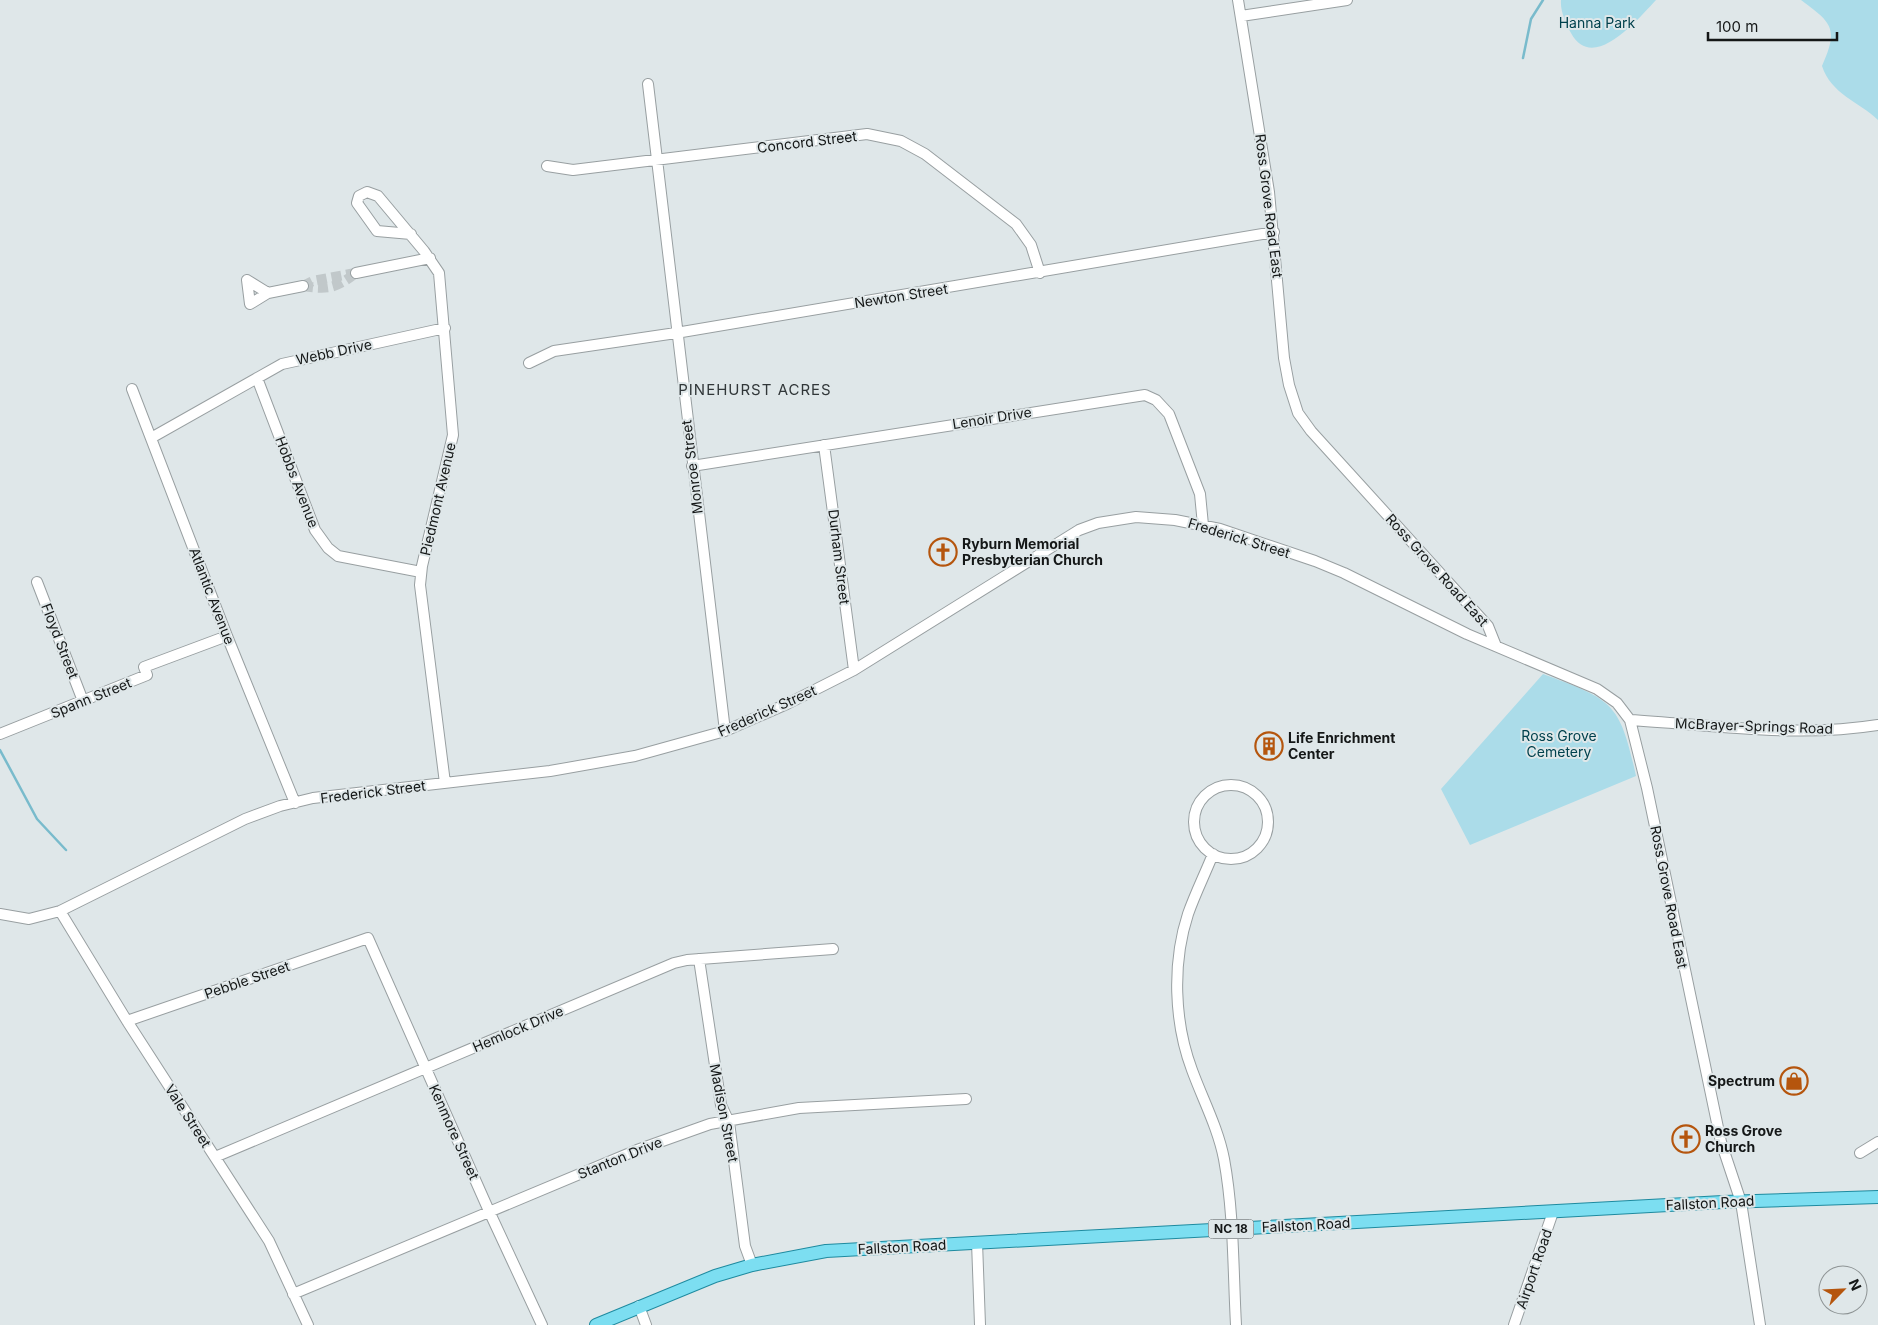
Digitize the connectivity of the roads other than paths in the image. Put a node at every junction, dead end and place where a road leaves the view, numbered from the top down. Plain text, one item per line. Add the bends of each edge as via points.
1 (1238, 0) edge
2 (1347, 0) edge
3 (1241, 16) junction
4 (648, 84) dead end
5 (658, 161) junction
6 (548, 166) dead end
7 (408, 230) junction
8 (1274, 232) junction
9 (430, 258) junction
10 (356, 273) tunnel mouth
11 (1040, 273) junction
12 (303, 286) dead end
13 (268, 293) dead end
14 (445, 328) junction
15 (676, 333) junction
16 (529, 363) dead end
17 (257, 378) junction
18 (132, 389) dead end
19 (151, 438) junction
20 (824, 445) junction
21 (692, 466) junction
22 (1203, 525) junction
23 (421, 572) junction
24 (37, 582) dead end
25 (227, 636) junction
26 (1496, 646) junction
27 (854, 670) junction
28 (84, 701) junction
29 (1630, 720) junction
30 (1878, 725) edge
31 (725, 731) junction
32 (0, 734) edge
33 (444, 783) junction
34 (295, 803) junction
35 (1213, 854) junction
36 (60, 911) junction
37 (0, 914) edge
38 (368, 938) joint
39 (832, 949) dead end
40 (699, 959) junction
41 (127, 1021) junction
42 (426, 1068) junction
43 (966, 1099) dead end
44 (729, 1122) junction
45 (1878, 1142) edge
46 (1860, 1153) dead end
47 (215, 1157) junction
48 (1878, 1196) edge
49 (1741, 1202) junction
50 (489, 1212) junction
51 (1553, 1212) junction
52 (1231, 1229) junction
53 (976, 1242) junction
54 (752, 1265) junction
55 (293, 1294) junction
56 (639, 1306) junction
57 (308, 1325) edge
58 (542, 1325) edge
59 (596, 1325) edge
60 (646, 1325) edge
61 (980, 1325) edge
62 (1236, 1325) edge
63 (1514, 1325) edge
64 (1760, 1325) edge

1 - 3 street, Ross Grove Road East
2 - 3 street
3 - 8 street, Ross Grove Road East
4 - 5 street, Monroe Street
5 - 6 street, Concord Street via 573,170
5 - 11 street, Concord Street via 867,134 901,141 940,164 1016,224 1031,245
5 - 15 street, Monroe Street
7 - 7 street, Piedmont Avenue via 375,194 367,192 357,198 357,203 377,231
7 - 9 street, Piedmont Avenue
8 - 11 street, Newton Street
8 - 26 street, Ross Grove Road East via 1284,358 1298,413 1488,626
9 - 10 street
9 - 14 street, Piedmont Avenue via 439,273
11 - 15 street, Newton Street
12 - 13 street
14 - 17 street, Webb Drive via 294,360
14 - 23 street, Piedmont Avenue via 452,435
15 - 16 street, Newton Street via 554,351
15 - 21 street, Monroe Street
17 - 19 street, Webb Drive
17 - 23 street, Hobbs Avenue via 315,530 328,548 344,558
18 - 19 street, Atlantic Avenue
19 - 25 street, Atlantic Avenue
20 - 21 street, Lenoir Drive
20 - 22 street, Lenoir Drive via 1145,395 1156,400 1169,414 1200,494
20 - 27 street, Durham Street
21 - 31 street, Monroe Street
22 - 26 street, Frederick Street via 1314,561
22 - 27 street, Frederick Street via 1136,517 1098,523 1079,530
23 - 33 street, Piedmont Avenue via 421,604
24 - 28 street, Floyd Street
25 - 28 street, Spann Street via 144,667 147,675
25 - 34 street, Atlantic Avenue
26 - 29 street, Ross Grove Road East via 1597,689 1616,703
27 - 31 street, Frederick Street
28 - 32 street, Spann Street
29 - 30 street, McBrayer-Springs Road via 1801,731
29 - 49 street, Ross Grove Road East via 1721,1142
31 - 33 street, Frederick Street via 635,756 550,771
33 - 34 street, Frederick Street via 313,798
34 - 36 street, Frederick Street via 245,820
35 - 35 street via 1224,859 1242,857 1257,849 1264,839 1268,827 1265,809 1255,794 1245,788 1233,785 1220,787 1201,801 1194,824 1203,847
35 - 52 street via 1188,915 1179,955 1177,995 1186,1051 1221,1144
36 - 37 street, Frederick Street via 29,919
36 - 41 street, Vale Street
38 - 41 street, Pebble Street
38 - 42 street, Kenmore Street
39 - 40 street, Hemlock Drive
40 - 42 street, Hemlock Drive via 653,971
40 - 44 street, Madison Street via 721,1105
41 - 47 street, Vale Street
42 - 47 street, Hemlock Drive
42 - 50 street, Kenmore Street
43 - 44 street, Stanton Drive via 799,1108
44 - 50 street, Stanton Drive via 703,1126 638,1150
44 - 54 street, Madison Street via 745,1246
45 - 46 street
47 - 55 street, Vale Street via 269,1241
48 - 49 main road, Fallston Road / NC 18
49 - 51 main road, Fallston Road / NC 18
49 - 64 street, Ross Grove Road East
50 - 55 street, Stanton Drive
50 - 58 street, Kenmore Street
51 - 52 main road, Fallston Road / NC 18
51 - 63 street, Airport Road
52 - 53 main road, Fallston Road / NC 18
52 - 62 street
53 - 54 main road, Fallston Road / NC 18 via 826,1251
53 - 61 street
54 - 56 main road, Fallston Road / NC 18
55 - 57 street, Vale Street
56 - 59 main road, Fallston Road / NC 18
56 - 60 street

